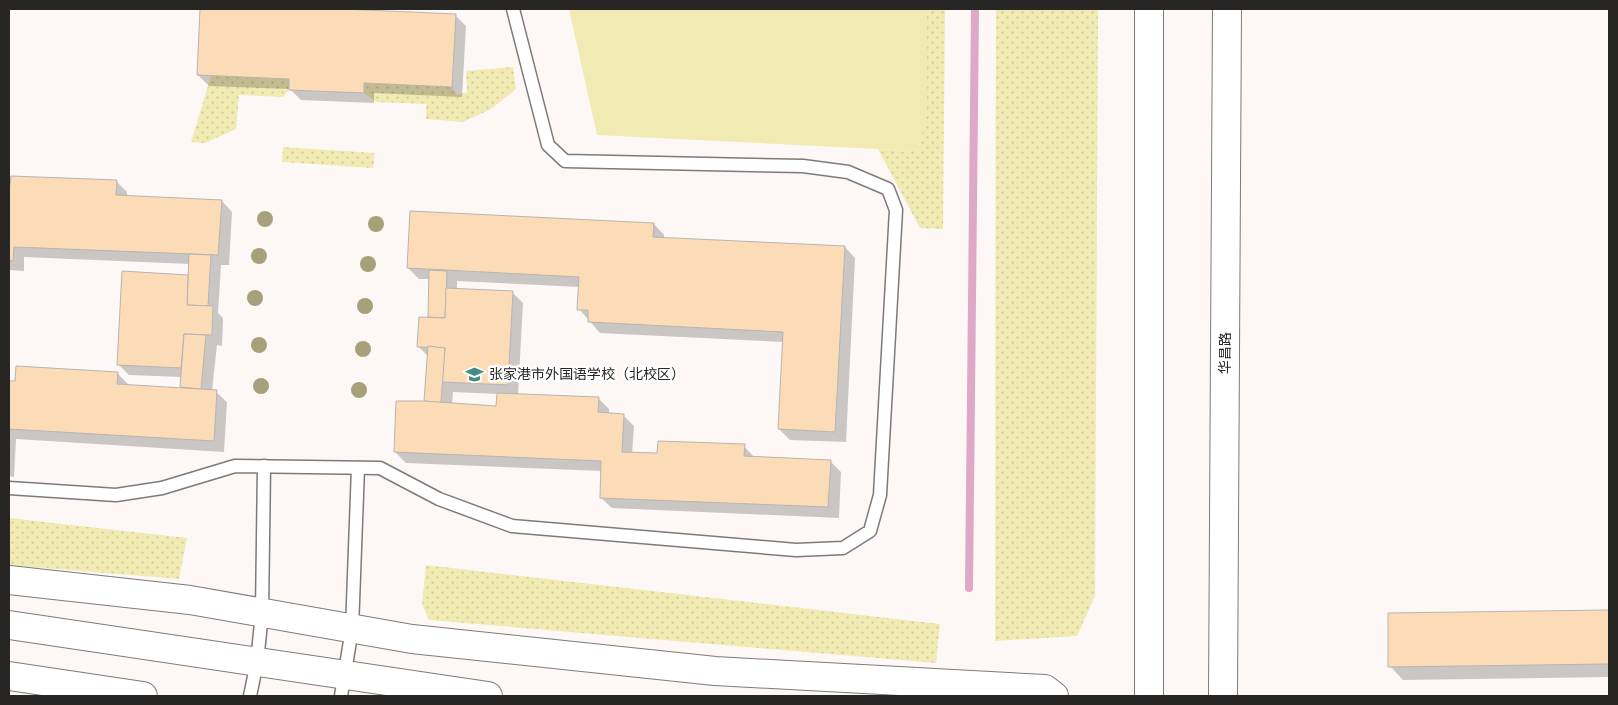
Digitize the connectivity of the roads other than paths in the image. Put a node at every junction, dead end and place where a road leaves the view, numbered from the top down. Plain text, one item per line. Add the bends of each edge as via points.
1 (514, 9) edge
2 (1149, 9) edge
3 (1227, 9) edge
4 (264, 466) junction
5 (358, 468) junction
6 (9, 488) edge
7 (9, 580) edge
8 (262, 613) junction
9 (9, 625) edge
10 (352, 629) junction
11 (257, 662) junction
12 (9, 676) edge
13 (342, 685) edge
14 (143, 696) edge
15 (250, 696) edge
16 (488, 696) edge
17 (1054, 696) edge
18 (1149, 696) edge
19 (1223, 696) edge

1 - 5 lane via 548,145 565,160 804,166 848,172 888,189 896,210 880,495 870,531 843,548 796,550 512,526 438,499 380,468
2 - 18 street
3 - 19 street, 华昌路
4 - 5 lane
4 - 6 lane via 235,466 162,488 116,495
4 - 8 lane
5 - 10 lane
7 - 8 street via 190,600
8 - 10 street
8 - 11 lane
9 - 11 street
10 - 13 lane
10 - 17 street via 412,639 715,671 1045,689
11 - 13 street
11 - 15 lane
12 - 14 street
13 - 16 street

